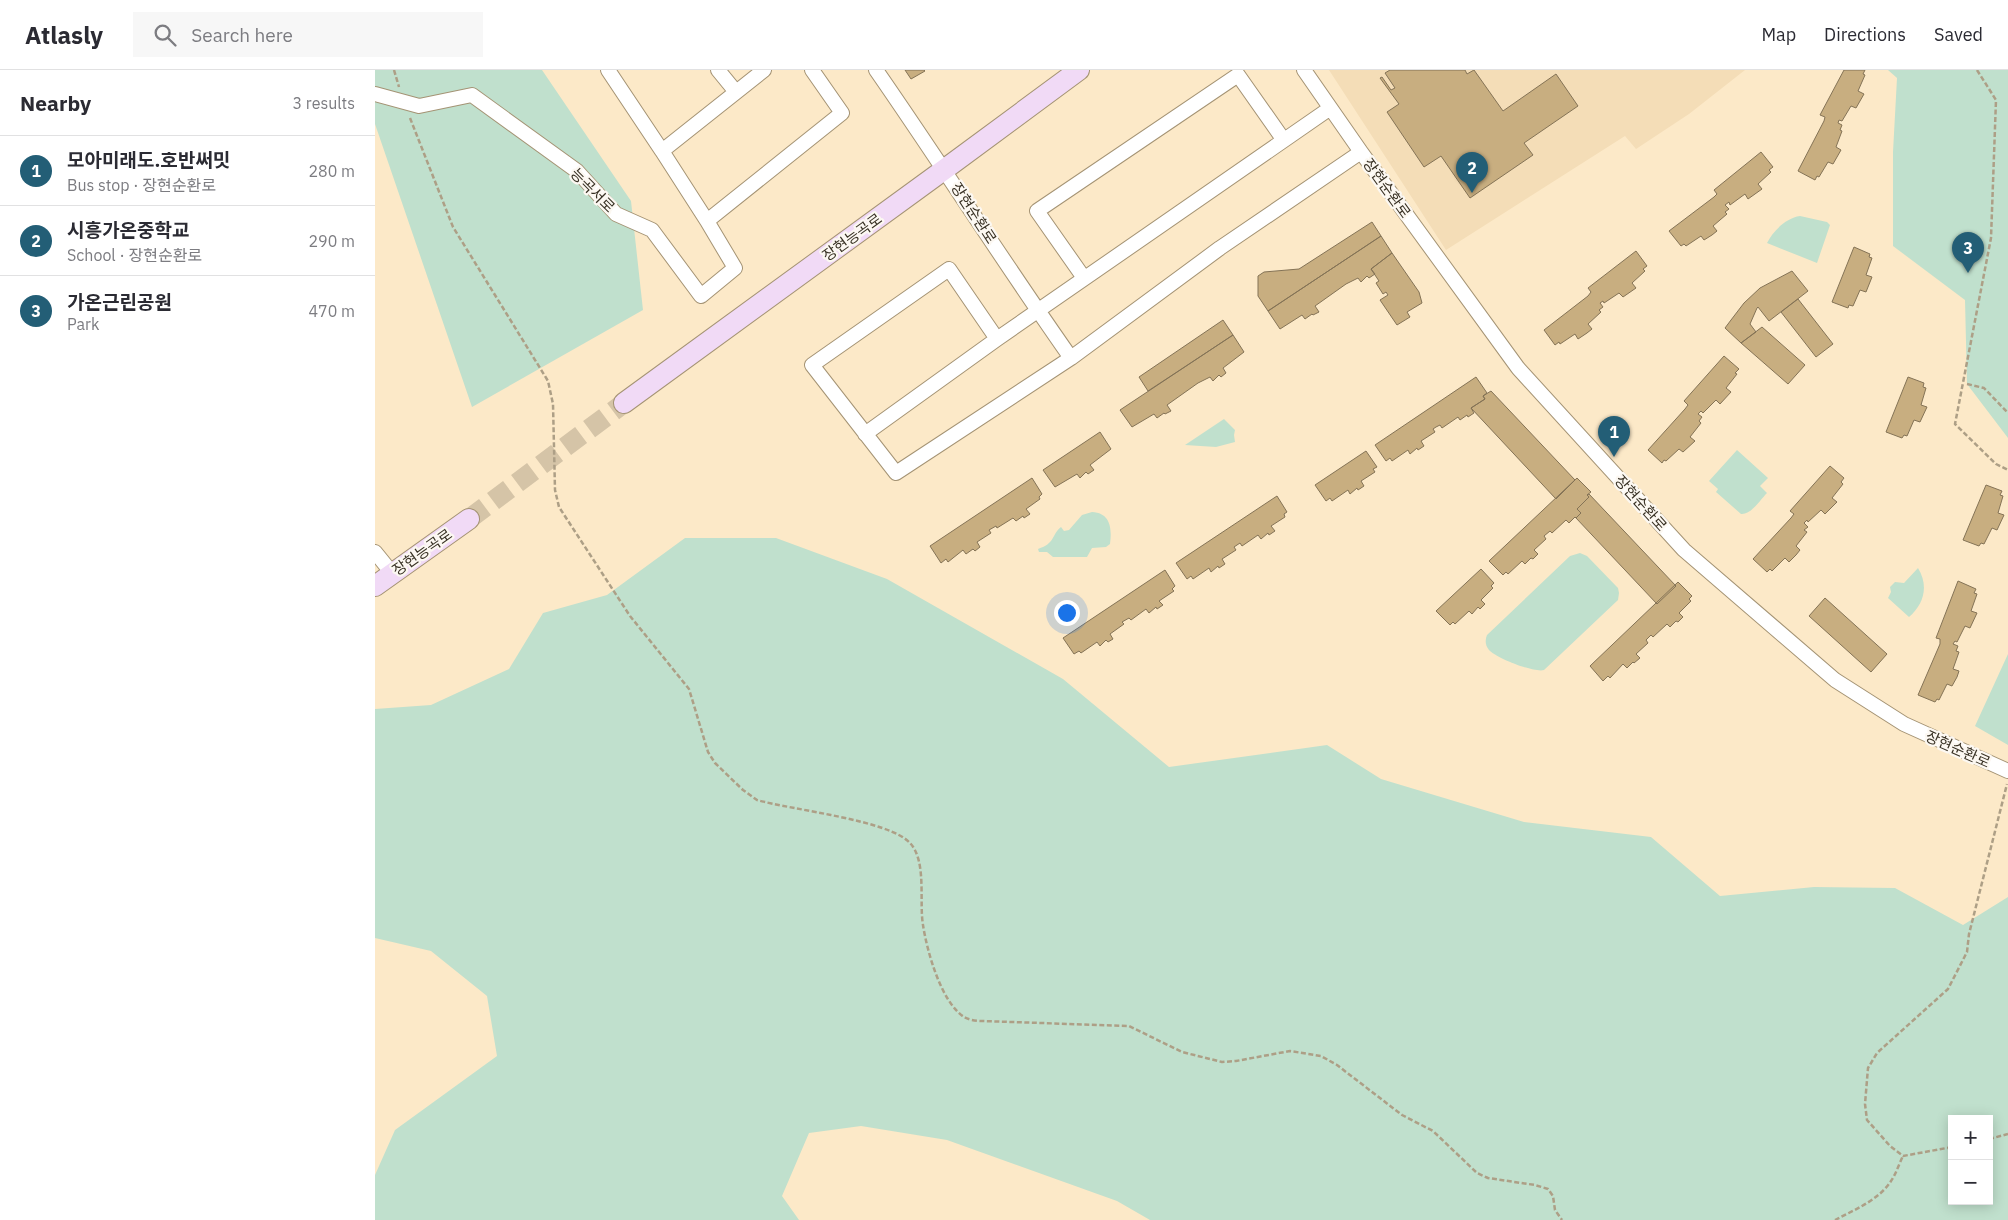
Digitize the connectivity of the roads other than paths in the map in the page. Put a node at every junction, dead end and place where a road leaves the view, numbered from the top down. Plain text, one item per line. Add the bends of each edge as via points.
1 (607, 70) edge
2 (718, 70) edge
3 (764, 70) edge
4 (813, 70) edge
5 (876, 70) edge
6 (1079, 70) edge
7 (1304, 70) edge
8 (736, 92) junction
9 (375, 94) edge
10 (1329, 109) junction
11 (1283, 139) junction
12 (661, 150) junction
13 (1361, 152) junction
14 (945, 169) junction
15 (707, 221) junction
16 (1084, 278) junction
17 (1038, 310) junction
18 (997, 338) junction
19 (1071, 358) junction
20 (624, 403) tunnel mouth
21 (865, 434) junction
22 (469, 519) tunnel mouth
23 (375, 552) edge
24 (392, 573) junction
25 (375, 586) edge
26 (2008, 771) edge

1 - 12 street
2 - 8 street
3 - 8 street
4 - 15 street via 842,113
5 - 14 street, 장현순환로
6 - 14 main road, 장현능곡로
7 - 10 street, 장현순환로
8 - 12 street
9 - 15 street, 능곡서로 via 419,106 472,95 577,172 616,214 652,230 701,296 735,268
10 - 11 street
10 - 13 street, 장현순환로
11 - 16 street
11 - 16 street via 1238,75 1037,210
12 - 15 street
13 - 19 street via 1220,248
13 - 26 street, 장현순환로 via 1518,368 1684,550 1835,680 1904,724
14 - 17 street, 장현순환로
14 - 20 main road, 장현능곡로
16 - 17 street
17 - 18 street
17 - 19 street, 장현순환로
18 - 21 street
18 - 21 street via 949,268 812,366
19 - 21 street via 896,473
22 - 24 main road, 장현능곡로
23 - 24 street
24 - 25 main road, 장현능곡로

